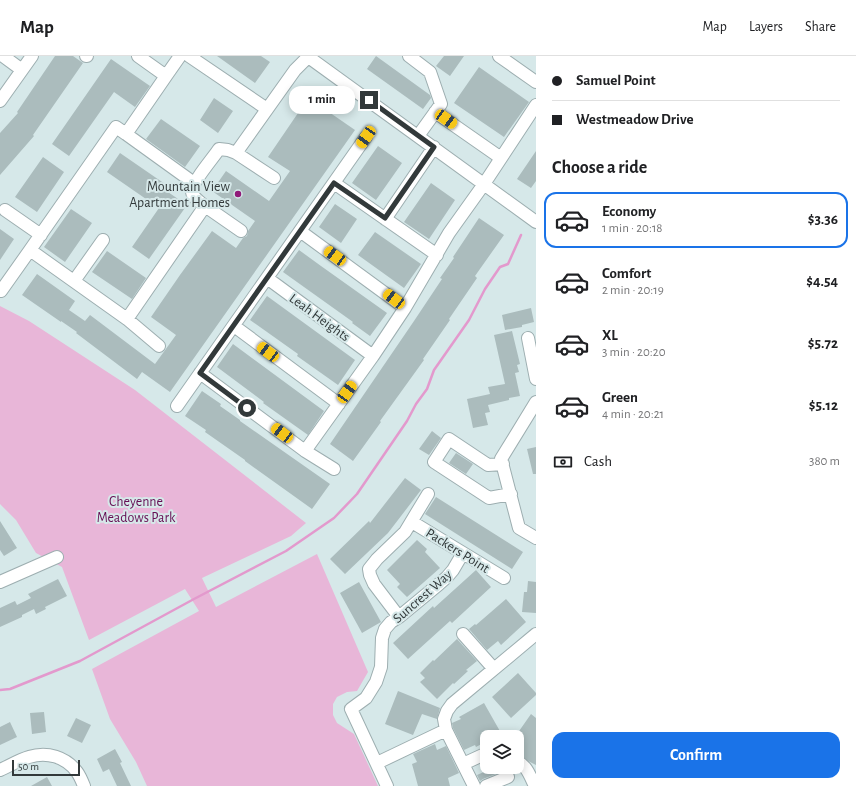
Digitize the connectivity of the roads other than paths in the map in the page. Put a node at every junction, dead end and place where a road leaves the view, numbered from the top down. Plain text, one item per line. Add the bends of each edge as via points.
1 (3, 56) edge
2 (32, 56) edge
3 (138, 56) edge
4 (180, 56) edge
5 (189, 56) edge
6 (308, 56) edge
7 (499, 56) edge
8 (415, 58) edge
9 (22, 70) junction
10 (166, 76) junction
11 (536, 82) edge
12 (0, 101) edge
13 (536, 105) edge
14 (267, 109) junction
15 (435, 112) junction
16 (126, 134) junction
17 (418, 136) junction
18 (366, 137) dead end
19 (434, 147) junction
20 (236, 153) junction
21 (501, 158) junction
22 (274, 178) dead end
23 (194, 183) junction
24 (334, 183) junction
25 (484, 184) junction
26 (205, 206) junction
27 (5, 210) dead end
28 (385, 218) junction
29 (536, 222) edge
30 (241, 231) dead end
31 (300, 231) junction
32 (41, 234) junction
33 (103, 240) dead end
34 (30, 250) junction
35 (436, 255) junction
36 (267, 278) junction
37 (74, 281) junction
38 (1, 291) edge
39 (405, 308) junction
40 (127, 319) junction
41 (234, 326) junction
42 (528, 338) dead end
43 (159, 346) dead end
44 (372, 356) junction
45 (200, 373) junction
46 (536, 379) edge
47 (536, 402) edge
48 (339, 404) junction
49 (177, 406) dead end
50 (305, 451) junction
51 (502, 464) junction
52 (334, 470) dead end
53 (428, 494) dead end
54 (510, 494) junction
55 (412, 522) junction
56 (536, 538) edge
57 (462, 553) junction
58 (57, 557) dead end
59 (504, 578) dead end
60 (0, 582) edge
61 (399, 617) junction
62 (463, 634) dead end
63 (536, 634) edge
64 (494, 669) junction
65 (446, 730) junction
66 (480, 756) edge
67 (377, 763) junction
68 (463, 764) junction
69 (524, 766) edge
70 (0, 770) edge
71 (508, 777) dead end
72 (84, 786) edge
73 (387, 786) edge
74 (474, 786) edge
75 (486, 786) edge
76 (535, 786) edge

1 - 9 street
2 - 9 street
3 - 10 street
4 - 10 street
5 - 14 street
6 - 14 street
6 - 17 street
7 - 11 street
8 - 15 street via 430,72 441,104
9 - 12 street
10 - 16 street
13 - 21 street
14 - 20 street
15 - 17 street
15 - 21 street
16 - 23 street
16 - 32 street via 116,127
17 - 19 street
18 - 24 street
19 - 25 street
19 - 28 street
20 - 22 street
20 - 23 street via 220,149
21 - 25 street
23 - 26 street via 192,191 195,199
24 - 28 street
24 - 31 street
25 - 29 street
25 - 35 street
26 - 30 street
26 - 40 street
27 - 32 street
28 - 35 street
31 - 36 street
31 - 39 street
32 - 34 street
33 - 37 street
34 - 37 street
34 - 38 street
35 - 39 street
36 - 41 street
36 - 44 street, Leah Heights
37 - 40 street
39 - 44 street
40 - 43 street
41 - 45 street
41 - 48 street
42 - 46 street
44 - 48 street
45 - 49 street
45 - 50 street
47 - 51 street via 501,459
48 - 50 street
50 - 52 street
51 - 54 street
51 - 54 street via 488,465 449,439 434,462 489,498
53 - 55 street
54 - 56 street via 520,528
55 - 57 street, Packers Point
55 - 61 street via 369,569 374,584
57 - 59 street, Packers Point
57 - 61 street, Suncrest Way via 447,577
58 - 60 street
61 - 67 street, Suncrest Way via 385,629 382,638 382,667 376,682 366,698 351,709
62 - 64 street
63 - 64 street
64 - 65 street via 452,704 444,719
65 - 67 street
65 - 68 street
66 - 68 street
67 - 73 street, Suncrest Way
68 - 74 street
69 - 76 street
70 - 72 street via 39,754 50,755 70,764
71 - 75 street

